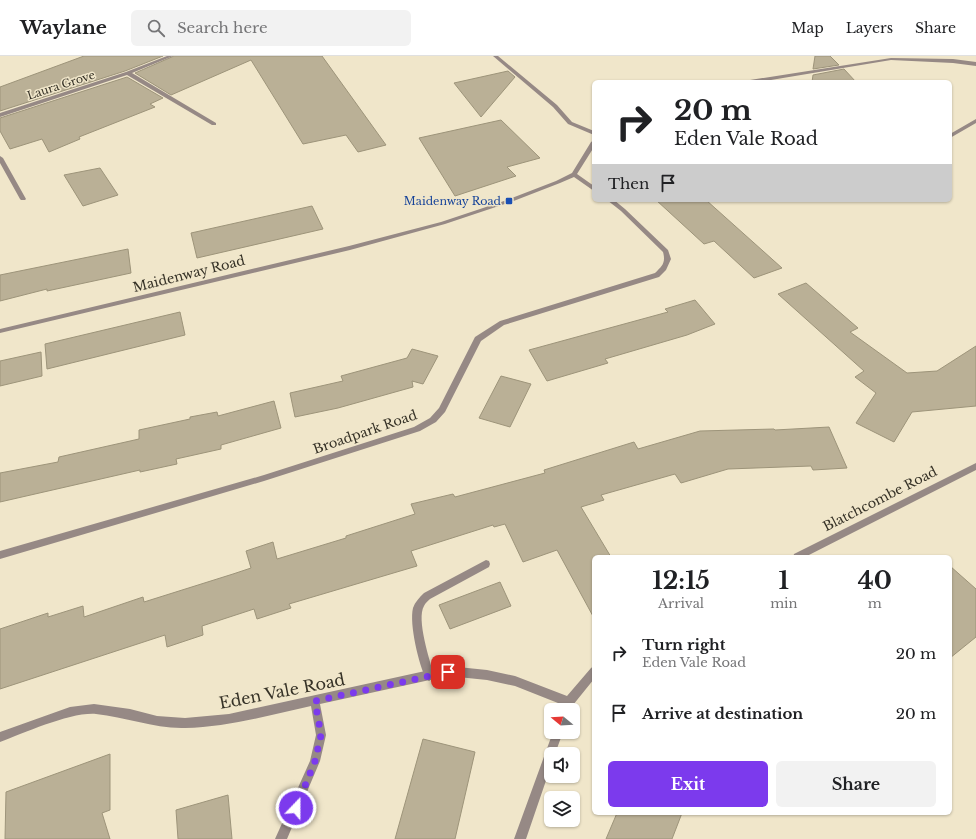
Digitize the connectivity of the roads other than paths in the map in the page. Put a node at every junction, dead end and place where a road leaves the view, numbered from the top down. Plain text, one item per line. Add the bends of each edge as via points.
1 (171, 56) edge
2 (495, 56) edge
3 (976, 64) edge
4 (128, 74) junction
5 (762, 80) edge
6 (0, 116) edge
7 (976, 121) edge
8 (214, 124) dead end
9 (592, 132) edge
10 (952, 135) edge
11 (592, 145) edge
12 (0, 158) edge
13 (574, 174) junction
14 (592, 188) edge
15 (23, 199) dead end
16 (613, 202) edge
17 (0, 331) edge
18 (976, 466) edge
19 (0, 555) edge
20 (801, 555) edge
21 (486, 564) dead end
22 (592, 673) edge
23 (429, 676) junction
24 (315, 701) junction
25 (561, 703) edge
26 (569, 703) edge
27 (0, 737) edge
28 (556, 739) edge
29 (281, 839) edge
30 (520, 839) edge

1 - 4 street, Laura Grove
2 - 9 street via 555,106 570,123
3 - 5 street via 891,59
4 - 6 street, Laura Grove
4 - 8 street
7 - 10 street
11 - 13 street
12 - 15 street
13 - 14 street
13 - 17 street, Maidenway Road via 509,201 443,223 350,248
16 - 19 street, Broadpark Road via 666,251 668,259 664,268 657,276 502,323 489,331 478,339 442,410 433,420 417,429 264,478
18 - 20 street, Blatchcombe Road
21 - 23 street via 420,602 417,621
22 - 26 street
23 - 24 street, Eden Vale Road
23 - 25 street, Eden Vale Road via 448,672 487,675 515,681
24 - 27 street, Eden Vale Road via 229,719 185,723 157,721 94,709 70,712
24 - 29 street via 321,735 315,761
28 - 30 street

